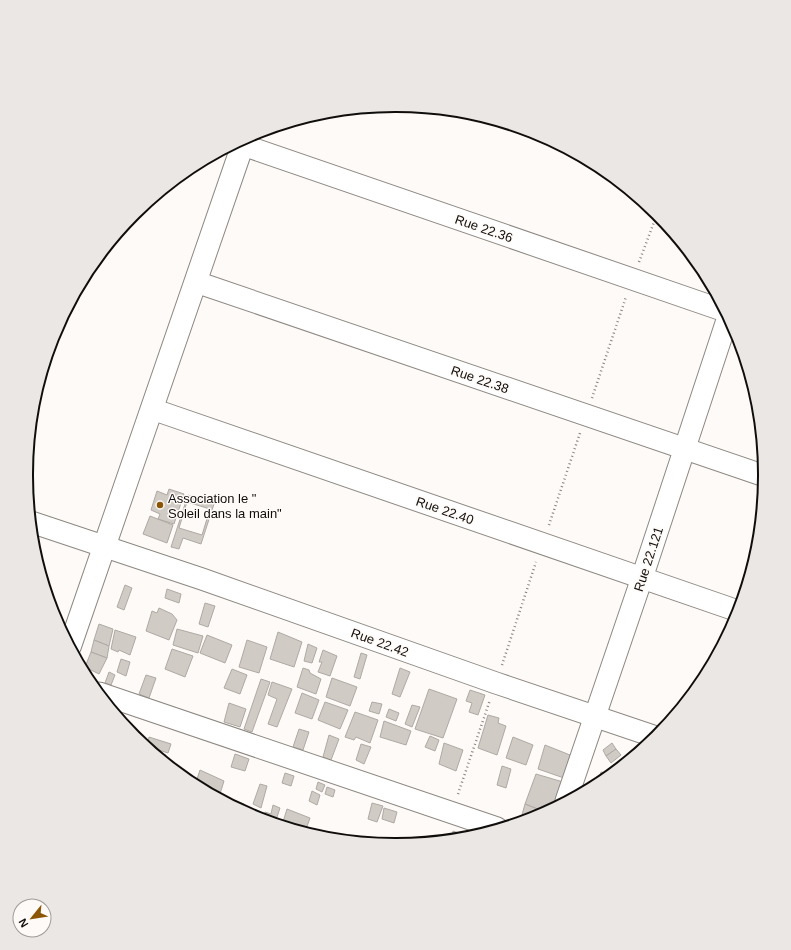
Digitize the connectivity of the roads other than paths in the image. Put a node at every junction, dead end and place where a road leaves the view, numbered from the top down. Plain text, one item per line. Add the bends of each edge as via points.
1 (249, 144) edge
2 (242, 147) edge
3 (196, 282) junction
4 (717, 308) edge
5 (725, 325) edge
6 (152, 409) junction
7 (685, 448) junction
8 (758, 474) edge
9 (36, 524) edge
10 (104, 547) junction
11 (642, 578) junction
12 (732, 609) edge
13 (72, 639) edge
14 (108, 696) edge
15 (596, 717) junction
16 (648, 734) edge
17 (569, 793) edge
18 (488, 825) edge

1 - 4 street, Rue 22.36
2 - 3 street
3 - 6 street
3 - 7 street, Rue 22.38
5 - 7 street, Rue 22.121
6 - 10 street
6 - 11 street, Rue 22.40
7 - 8 street, Rue 22.38
7 - 11 street, Rue 22.121
9 - 10 street, Rue 22.42
10 - 13 street
10 - 15 street, Rue 22.42
11 - 12 street, Rue 22.40
11 - 15 street, Rue 22.121
14 - 18 street
15 - 16 street, Rue 22.42
15 - 17 street, Rue 22.121

